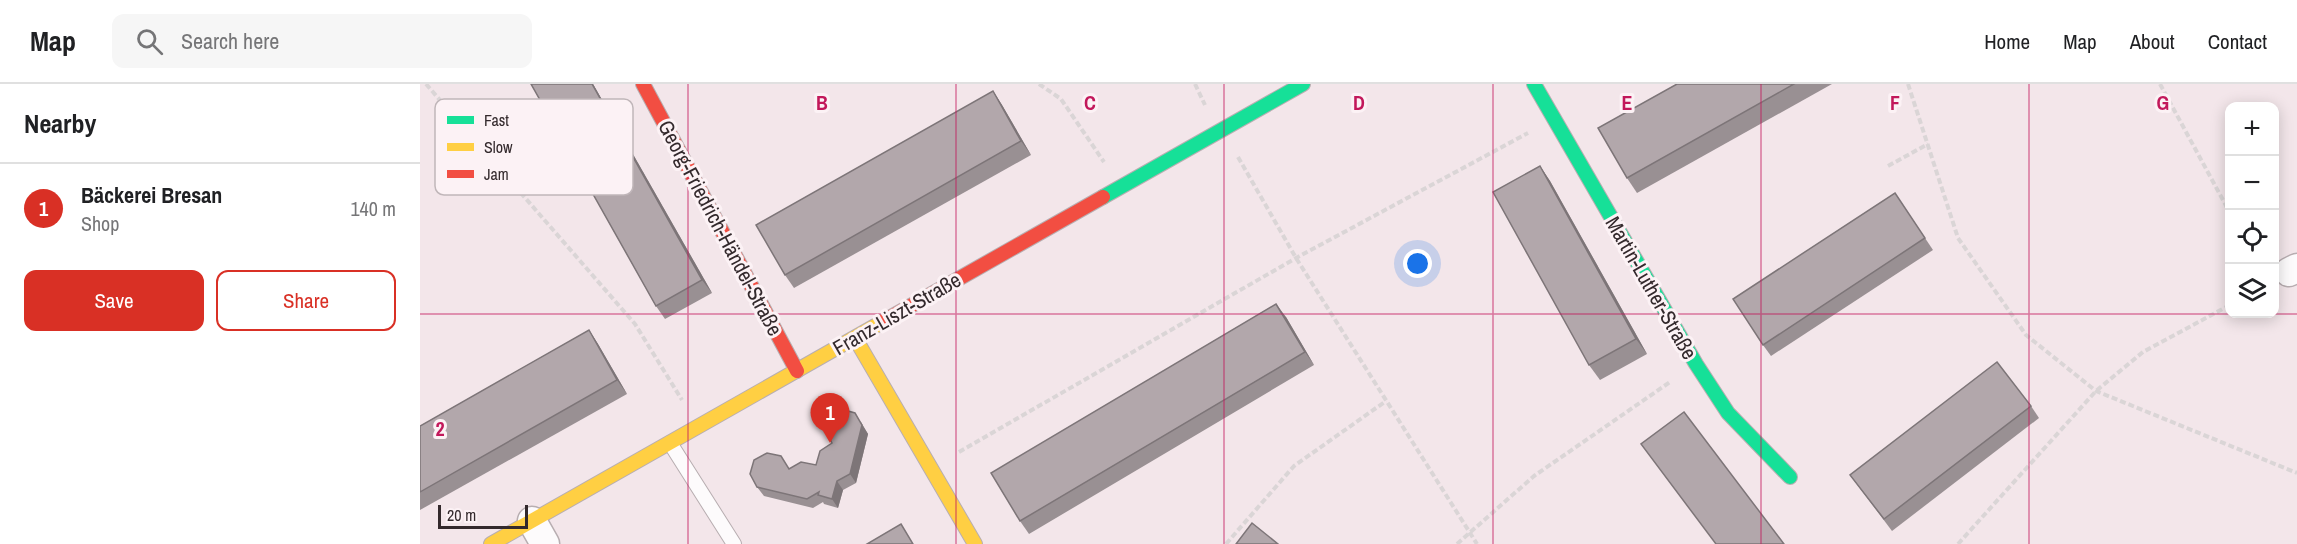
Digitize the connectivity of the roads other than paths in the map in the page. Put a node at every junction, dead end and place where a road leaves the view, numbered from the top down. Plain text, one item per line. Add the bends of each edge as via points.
1 (644, 84) edge
2 (1303, 84) edge
3 (1534, 84) edge
4 (855, 338) junction
5 (797, 371) junction
6 (670, 442) junction
7 (1790, 477) dead end
8 (539, 532) edge
9 (491, 544) edge
10 (734, 544) edge
11 (975, 544) edge

1 - 5 street, Georg-Friedrich-Händel-Straße
2 - 4 street, Franz-Liszt-Straße
3 - 7 street, Martin-Luther-Straße via 1696,364 1728,413
4 - 5 street, Franz-Liszt-Straße
4 - 11 street
5 - 6 street, Franz-Liszt-Straße
6 - 8 street, Franz-Liszt-Straße
6 - 10 lane
8 - 9 street, Franz-Liszt-Straße

